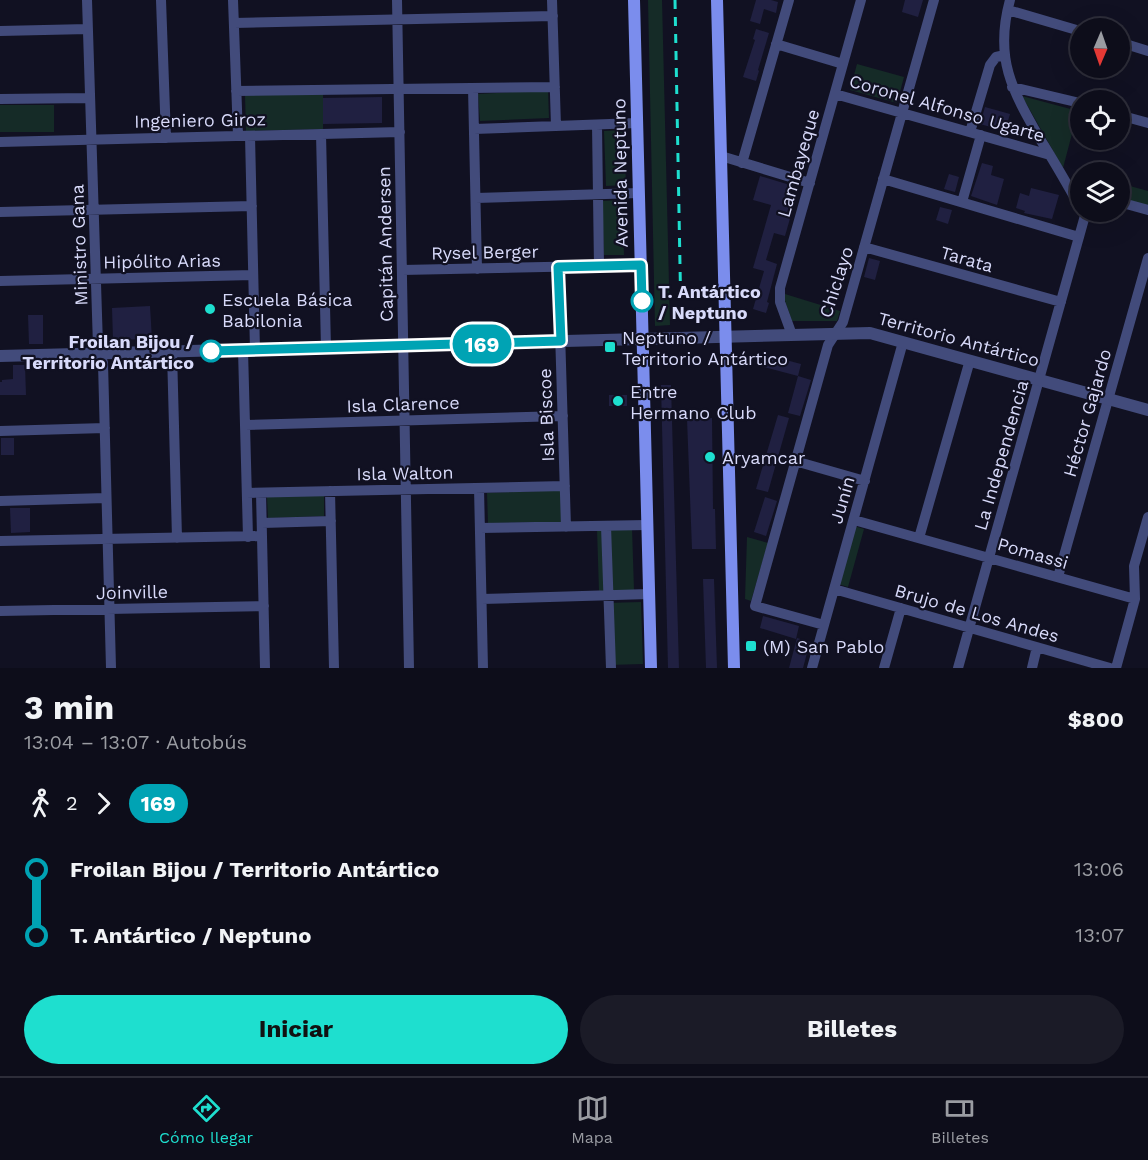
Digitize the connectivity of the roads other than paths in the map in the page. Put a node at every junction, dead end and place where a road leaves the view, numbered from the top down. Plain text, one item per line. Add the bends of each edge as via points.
1 (87, 0) edge
2 (160, 0) edge
3 (233, 0) edge
4 (398, 0) edge
5 (552, 0) edge
6 (634, 0) edge
7 (717, 0) edge
8 (789, 0) edge
9 (861, 0) edge
10 (934, 0) edge
11 (1009, 5) edge
12 (553, 16) junction
13 (398, 19) junction
14 (234, 23) junction
15 (1070, 27) edge
16 (88, 29) junction
17 (0, 31) edge
18 (776, 44) junction
19 (1130, 45) edge
20 (1148, 51) edge
21 (1005, 55) junction
22 (843, 64) junction
23 (555, 87) junction
24 (1012, 87) junction
25 (473, 88) junction
26 (399, 89) junction
27 (236, 91) junction
28 (835, 94) junction
29 (90, 98) junction
30 (0, 99) edge
31 (1070, 102) edge
32 (902, 113) junction
33 (1130, 118) edge
34 (637, 123) junction
35 (1148, 123) edge
36 (597, 125) junction
37 (556, 126) junction
38 (474, 129) junction
39 (400, 132) junction
40 (321, 134) junction
41 (976, 134) junction
42 (238, 136) junction
43 (250, 136) junction
44 (166, 138) junction
45 (92, 140) junction
46 (0, 142) edge
47 (1050, 155) junction
48 (721, 156) junction
49 (742, 163) junction
50 (884, 179) junction
51 (810, 183) junction
52 (1070, 183) edge
53 (639, 193) junction
54 (598, 194) junction
55 (476, 198) junction
56 (962, 202) junction
57 (1130, 205) edge
58 (252, 207) junction
59 (94, 210) junction
60 (1148, 210) edge
61 (0, 212) edge
62 (1082, 222) edge
63 (1079, 237) junction
64 (864, 247) junction
65 (1148, 258) edge
66 (641, 265) junction
67 (599, 266) junction
68 (558, 267) junction
69 (477, 269) junction
70 (402, 270) junction
71 (254, 275) junction
72 (96, 279) junction
73 (0, 281) edge
74 (1061, 302) junction
75 (836, 333) junction
76 (792, 335) junction
77 (725, 337) junction
78 (642, 339) junction
79 (561, 341) junction
80 (903, 342) junction
81 (404, 346) junction
82 (326, 348) junction
83 (249, 350) junction
84 (172, 352) junction
85 (101, 354) junction
86 (0, 356) edge
87 (970, 360) junction
88 (1039, 380) junction
89 (1108, 399) junction
90 (1148, 410) edge
91 (562, 416) junction
92 (405, 420) junction
93 (245, 425) junction
94 (105, 428) junction
95 (0, 430) edge
96 (795, 461) junction
97 (865, 480) junction
98 (565, 486) junction
99 (479, 488) junction
100 (406, 489) junction
101 (330, 491) junction
102 (247, 493) junction
103 (261, 493) junction
104 (106, 498) junction
105 (0, 501) edge
106 (1148, 517) edge
107 (854, 520) junction
108 (331, 521) junction
109 (262, 523) junction
110 (647, 525) junction
111 (606, 526) junction
112 (566, 527) junction
113 (480, 528) junction
114 (262, 536) junction
115 (248, 537) junction
116 (177, 538) junction
117 (919, 538) junction
118 (107, 539) junction
119 (0, 541) edge
120 (989, 558) junction
121 (1058, 578) junction
122 (834, 589) junction
123 (649, 594) junction
124 (608, 595) junction
125 (482, 599) junction
126 (1135, 599) junction
127 (264, 606) junction
128 (901, 608) junction
129 (109, 609) junction
130 (0, 611) edge
131 (824, 625) junction
132 (969, 628) junction
133 (1037, 647) junction
134 (111, 668) edge
135 (265, 668) edge
136 (334, 668) edge
137 (409, 668) edge
138 (483, 668) edge
139 (611, 668) edge
140 (651, 668) edge
141 (734, 668) edge
142 (812, 668) edge
143 (884, 668) edge
144 (958, 668) edge
145 (1032, 668) edge
146 (1110, 668) edge
147 (1116, 668) edge

1 - 16 street, Ministro Gana
2 - 44 street
3 - 14 street
4 - 13 street, Capitán Andersen
5 - 12 street
6 - 34 main road, Avenida Neptuno
7 - 48 main road
8 - 18 street
9 - 22 street, Lambayeque
10 - 32 street, Chiclayo
11 - 15 street
11 - 21 street, La Independencia
12 - 13 street
12 - 23 street
13 - 14 street
13 - 26 street, Capitán Andersen
14 - 27 street
16 - 17 street
16 - 29 street, Ministro Gana
18 - 22 street
18 - 49 street
19 - 20 street
21 - 24 street, La Independencia
21 - 41 street via 996,57 990,65
22 - 28 street, Lambayeque
23 - 25 street, Ingeniero Giroz
23 - 37 street
24 - 31 street
24 - 47 street, La Independencia
25 - 26 street, Ingeniero Giroz
25 - 38 street
26 - 27 street, Ingeniero Giroz
26 - 39 street, Capitán Andersen
27 - 42 street
28 - 32 street, Coronel Alfonso Ugarte
28 - 51 street, Lambayeque
29 - 30 street
29 - 45 street, Ministro Gana
32 - 41 street, Coronel Alfonso Ugarte
32 - 50 street, Chiclayo
33 - 35 street
34 - 36 street
34 - 53 main road, Avenida Neptuno
36 - 37 street
36 - 54 street
37 - 38 street
38 - 55 street
39 - 40 street, Ingeniero Giroz
39 - 70 street, Capitán Andersen
40 - 43 street, Ingeniero Giroz
40 - 82 street
41 - 47 street, Coronel Alfonso Ugarte
41 - 56 street
42 - 43 street, Ingeniero Giroz
42 - 44 street, Ingeniero Giroz
43 - 58 street
44 - 45 street, Ingeniero Giroz
45 - 46 street, Ingeniero Giroz
45 - 59 street, Ministro Gana
47 - 52 street, La Independencia
48 - 49 street
48 - 77 main road
49 - 51 street
50 - 56 street
50 - 64 street, Chiclayo
51 - 76 street, Lambayeque via 780,291
53 - 54 street
53 - 66 main road, Avenida Neptuno
54 - 55 street
54 - 67 street
55 - 69 street
56 - 63 street
57 - 60 street
58 - 59 street
58 - 71 street
59 - 61 street
59 - 72 street, Ministro Gana
62 - 63 street, La Independencia
63 - 74 street, La Independencia
64 - 74 street, Tarata
64 - 75 street, Chiclayo via 843,322
65 - 89 street, Héctor Gajardo
66 - 67 street, Rysel Berger
66 - 78 main road, Avenida Neptuno
67 - 68 street, Rysel Berger
68 - 69 street, Rysel Berger
68 - 79 street, Isla Biscoe
69 - 70 street, Rysel Berger
70 - 81 street, Capitán Andersen
71 - 72 street, Hipólito Arias
71 - 83 street
72 - 73 street, Hipólito Arias
72 - 85 street, Ministro Gana
74 - 88 street, La Independencia
75 - 76 street, Territorio Antártico
75 - 80 street, Territorio Antártico via 870,333
75 - 96 street, Chiclayo via 828,345
76 - 77 street, Territorio Antártico
77 - 78 street, Territorio Antártico
77 - 141 main road
78 - 79 street, Territorio Antártico
78 - 110 main road, Avenida Neptuno
79 - 81 street, Territorio Antártico
79 - 91 street, Isla Biscoe
80 - 87 street, Territorio Antártico
80 - 97 street, Junín
81 - 82 street, Territorio Antártico
81 - 92 street, Capitán Andersen
82 - 83 street, Territorio Antártico
83 - 84 street, Territorio Antártico
83 - 93 street
84 - 85 street, Territorio Antártico
84 - 116 street
85 - 86 street, Territorio Antártico
85 - 94 street, Ministro Gana
87 - 88 street, Territorio Antártico
87 - 117 street
88 - 89 street, Territorio Antártico
88 - 120 street, La Independencia
89 - 90 street, Territorio Antártico
89 - 121 street, Héctor Gajardo
91 - 92 street, Isla Clarence
91 - 98 street, Isla Biscoe
92 - 93 street, Isla Clarence
92 - 100 street, Capitán Andersen
93 - 102 street
94 - 95 street
94 - 104 street, Ministro Gana
96 - 97 street
96 - 131 street, Chiclayo via 755,606
97 - 107 street, Junín
98 - 99 street, Isla Walton
98 - 112 street, Isla Biscoe
99 - 100 street, Isla Walton
99 - 113 street
100 - 101 street, Isla Walton
100 - 137 street, Capitán Andersen
101 - 103 street, Isla Walton
101 - 108 street
102 - 103 street, Isla Walton
102 - 115 street
103 - 109 street
104 - 105 street
104 - 118 street, Ministro Gana
106 - 126 street via 1134,566
107 - 117 street, Pomassi
107 - 122 street, Junín
108 - 109 street
108 - 136 street
109 - 114 street
110 - 111 street
110 - 123 main road, Avenida Neptuno
111 - 112 street
111 - 124 street
112 - 113 street
113 - 125 street
114 - 115 street
114 - 127 street
115 - 116 street
116 - 118 street
117 - 120 street, Pomassi
118 - 119 street
118 - 129 street, Ministro Gana
120 - 121 street, Pomassi
120 - 132 street, La Independencia
121 - 126 street, Pomassi
122 - 128 street, Brujo de Los Andes
122 - 131 street, Junín
123 - 124 street
123 - 140 main road, Avenida Neptuno
124 - 125 street
124 - 139 street
125 - 138 street
126 - 147 street
127 - 129 street, Joinville
127 - 135 street
128 - 132 street, Brujo de Los Andes
128 - 143 street
129 - 130 street, Joinville
129 - 134 street, Ministro Gana
131 - 142 street, Junín
132 - 133 street, Brujo de Los Andes
132 - 144 street, La Independencia
133 - 145 street
133 - 146 street, Brujo de Los Andes

